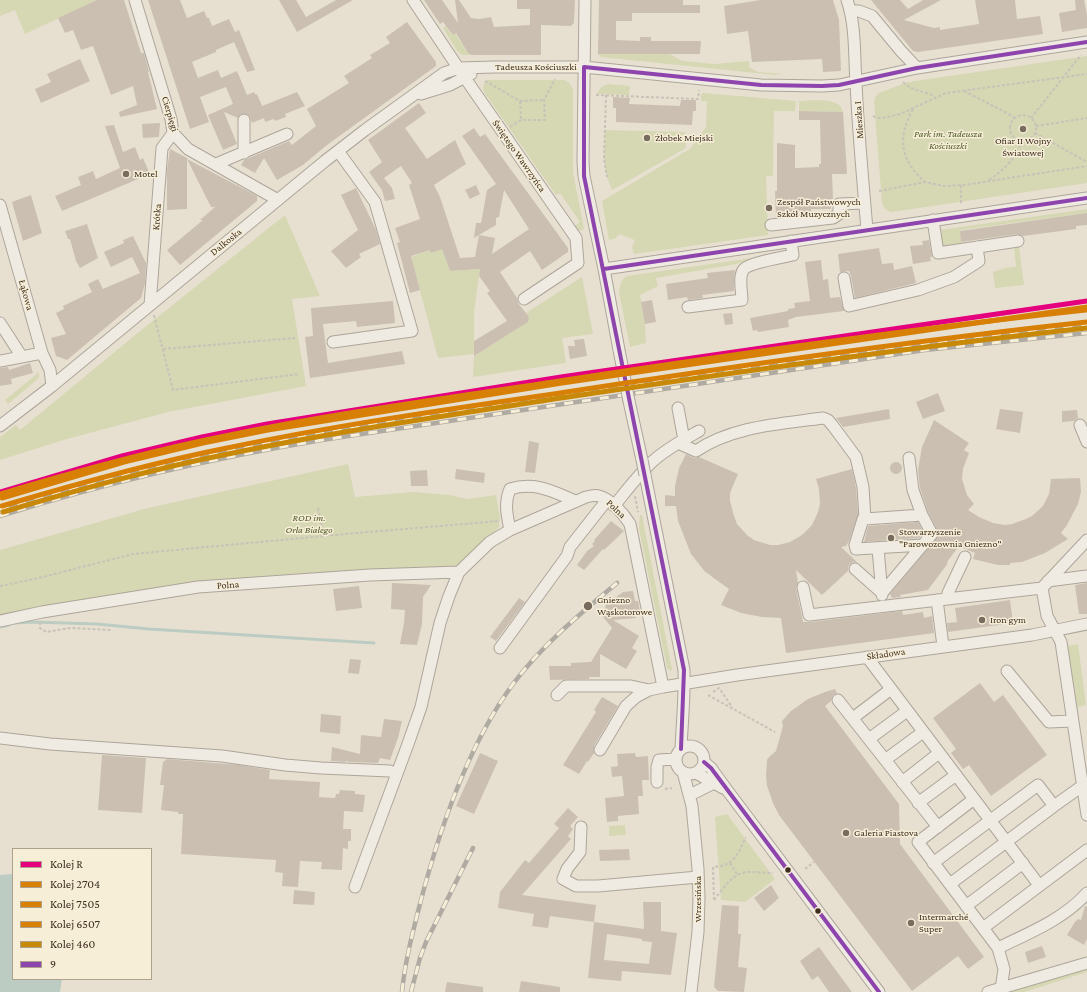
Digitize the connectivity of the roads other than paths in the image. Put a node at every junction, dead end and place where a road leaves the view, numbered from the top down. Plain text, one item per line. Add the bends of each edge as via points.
1 (135, 0) edge
2 (413, 0) edge
3 (585, 0) edge
4 (847, 0) edge
5 (850, 11) junction
6 (1087, 42) edge
7 (483, 67) joint
8 (584, 67) junction
9 (917, 68) junction
10 (462, 73) junction
11 (856, 82) junction
12 (244, 120) dead end
13 (173, 133) junction
14 (287, 134) dead end
15 (338, 151) junction
16 (244, 153) junction
17 (216, 164) junction
18 (1087, 198) edge
19 (278, 200) junction
20 (864, 203) junction
21 (0, 205) edge
22 (933, 220) junction
23 (771, 226) dead end
24 (866, 230) junction
25 (791, 241) junction
26 (1018, 241) dead end
27 (976, 247) junction
28 (604, 269) junction
29 (844, 278) dead end
30 (524, 299) dead end
31 (688, 307) dead end
32 (152, 309) junction
33 (0, 323) edge
34 (334, 342) dead end
35 (42, 352) junction
36 (22, 357) junction
37 (0, 361) edge
38 (52, 386) junction
39 (678, 408) dead end
40 (1080, 425) dead end
41 (0, 426) edge
42 (699, 431) dead end
43 (681, 441) junction
44 (1087, 442) edge
45 (909, 458) dead end
46 (576, 501) junction
47 (610, 503) junction
48 (922, 515) junction
49 (865, 518) junction
50 (506, 525) junction
51 (1087, 540) edge
52 (923, 545) junction
53 (878, 548) junction
54 (965, 557) dead end
55 (855, 569) dead end
56 (459, 572) junction
57 (1087, 576) edge
58 (1045, 584) junction
59 (804, 587) dead end
60 (882, 593) junction
61 (949, 599) junction
62 (937, 600) junction
63 (884, 606) junction
64 (0, 621) edge
65 (1087, 624) edge
66 (1055, 630) junction
67 (943, 646) junction
68 (500, 648) dead end
69 (868, 656) junction
70 (1007, 671) dead end
71 (684, 684) junction
72 (663, 687) junction
73 (891, 689) junction
74 (649, 690) junction
75 (557, 695) dead end
76 (838, 700) dead end
77 (907, 711) junction
78 (853, 718) junction
79 (682, 719) junction
80 (1072, 721) junction
81 (923, 732) junction
82 (0, 738) edge
83 (869, 739) junction
84 (693, 747) junction
85 (600, 750) dead end
86 (939, 753) junction
87 (679, 754) junction
88 (885, 760) junction
89 (704, 762) junction
90 (683, 772) junction
91 (696, 773) junction
92 (397, 774) junction
93 (956, 775) junction
94 (902, 782) junction
95 (714, 783) junction
96 (660, 785) road end
97 (1082, 786) junction
98 (727, 790) junction
99 (694, 793) junction
100 (974, 799) junction
101 (918, 803) junction
102 (692, 806) junction
103 (1054, 806) junction
104 (1087, 814) edge
105 (990, 820) junction
106 (581, 827) dead end
107 (938, 827) junction
108 (1007, 841) junction
109 (1087, 850) edge
110 (933, 863) junction
111 (1023, 863) junction
112 (698, 877) junction
113 (950, 884) junction
114 (1039, 885) junction
115 (355, 888) dead end
116 (1087, 893) edge
117 (966, 906) junction
118 (983, 928) junction
119 (998, 948) junction
120 (1087, 963) edge
121 (1001, 989) junction
122 (691, 992) edge
123 (879, 992) edge
124 (988, 992) edge

1 - 13 street, Cierpięgi
2 - 10 street, Świętego Wawrzyńca
3 - 8 street
4 - 5 street, Mieszka I
5 - 9 street via 872,16
5 - 11 street, Mieszka I
6 - 9 street, Tadeusza Kościuszki
7 - 8 street, Tadeusza Kościuszki
7 - 10 street, Dalkoska
8 - 11 street, Tadeusza Kościuszki via 760,86 822,86
8 - 28 street via 584,176
9 - 11 street, Tadeusza Kościuszki
10 - 15 street, Dalkoska via 450,85 410,97
10 - 30 street, Świętego Wawrzyńca via 576,238 578,263
11 - 20 street, Mieszka I
12 - 16 street
13 - 17 street, Cierpięgi via 188,149
13 - 32 street, Krótka via 162,148
14 - 16 street
15 - 19 street, Dalkoska
15 - 34 street via 376,202 412,331
16 - 17 street
17 - 19 street, Cierpięgi
18 - 22 street
19 - 32 street, Dalkoska
20 - 23 street via 839,204 839,214 833,218
20 - 24 street, Mieszka I
21 - 35 street, Łąkowa
22 - 24 street
22 - 27 street via 938,253
24 - 25 street
25 - 28 street
25 - 31 street via 793,255 744,269 741,276 742,300
26 - 27 street
27 - 29 street via 979,261 954,277 918,290 849,306
28 - 71 street, bridge via 684,670
32 - 38 street, Dalkoska
33 - 36 street
35 - 36 street
35 - 38 street, Łąkowa via 50,370
36 - 37 street
38 - 41 street, Dalkoska
39 - 43 street
40 - 44 street
42 - 43 street
43 - 47 street via 654,460
43 - 49 street via 696,451 710,441 745,430 823,418 828,420 856,457 863,488
45 - 48 street via 914,490
46 - 47 street, Polna via 598,496
46 - 50 street, Polna
46 - 50 street via 541,487 510,489 506,497
47 - 68 street via 570,547
47 - 72 street, Polna via 626,516 632,531
48 - 49 street
48 - 52 street via 932,534
49 - 53 street via 855,545 856,549
50 - 56 street, Polna
51 - 58 street
52 - 53 street
52 - 60 street
53 - 60 street
54 - 61 street via 948,593
55 - 60 street
56 - 64 street, Polna via 370,575 198,587
56 - 92 street, Polna via 440,623 420,707
57 - 58 street
58 - 61 street
58 - 66 street via 1047,616
59 - 63 street via 809,615
60 - 63 street
61 - 62 street
62 - 63 street
62 - 67 street
65 - 66 street, Składowa
66 - 67 street, Składowa
66 - 80 street via 1061,642
67 - 69 street, Składowa
69 - 71 street, Składowa
69 - 73 street
70 - 80 street via 1049,722
71 - 72 street
71 - 79 street
72 - 74 street
73 - 77 street
73 - 78 street
74 - 75 street via 631,686 566,686
74 - 85 street via 626,706
76 - 78 street
77 - 81 street
77 - 83 street
78 - 83 street
79 - 84 street
79 - 87 street
80 - 97 street
81 - 86 street
81 - 88 street
82 - 92 street via 222,756 314,768
83 - 88 street
84 - 87 street via 687,747
84 - 89 street via 703,755
86 - 93 street
86 - 94 street
87 - 90 street via 679,769
87 - 96 street via 659,760 657,768
88 - 94 street
89 - 91 street
89 - 98 street
90 - 91 street
90 - 102 street, Wrzesińska
91 - 95 street
91 - 99 street, Wrzesińska
92 - 115 street, Polna
93 - 100 street
93 - 101 street
94 - 101 street
95 - 98 street
95 - 99 street
97 - 103 street
97 - 104 street
98 - 123 street
99 - 102 street, Wrzesińska
100 - 105 street
100 - 107 street
101 - 107 street
102 - 112 street, Wrzesińska
103 - 105 street via 1038,785
103 - 108 street
105 - 108 street
105 - 110 street
106 - 112 street via 580,852 563,879 576,886
107 - 110 street via 918,842
108 - 111 street
108 - 113 street
109 - 114 street
110 - 113 street
111 - 114 street
111 - 117 street
112 - 122 street, Wrzesińska via 698,932
113 - 117 street
114 - 118 street
116 - 119 street via 1049,924
117 - 118 street
118 - 119 street
119 - 121 street via 1004,969
120 - 121 street
121 - 124 street

